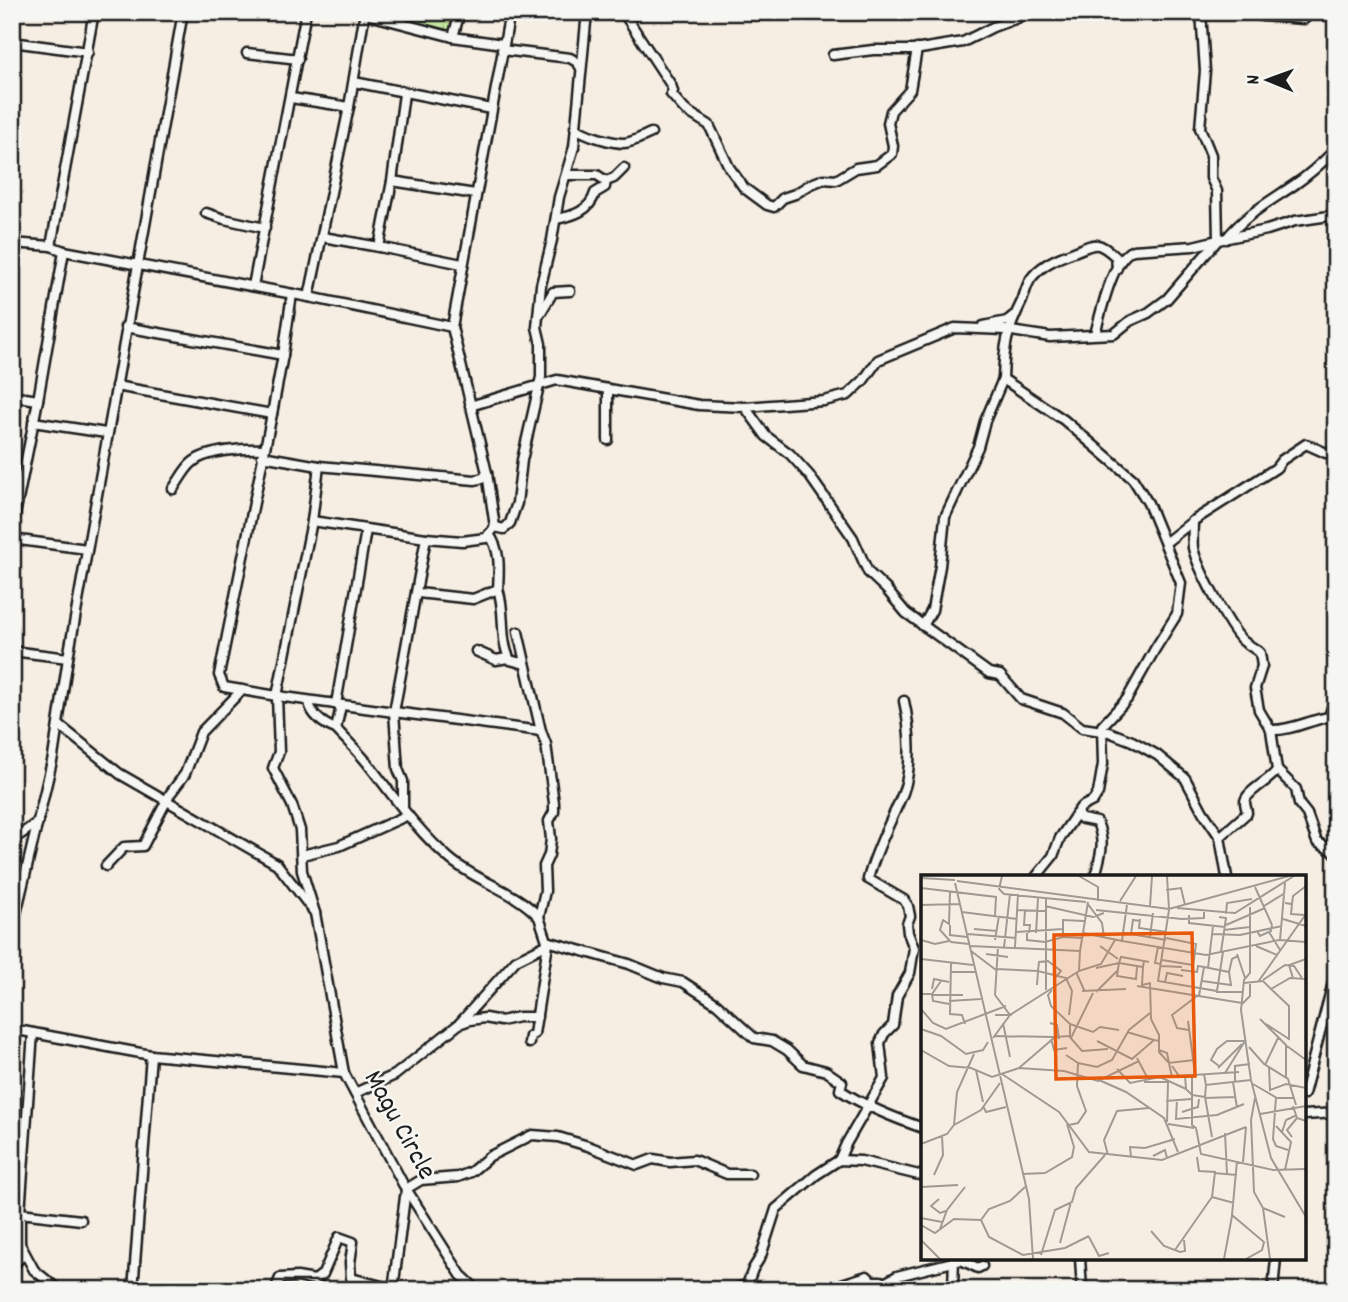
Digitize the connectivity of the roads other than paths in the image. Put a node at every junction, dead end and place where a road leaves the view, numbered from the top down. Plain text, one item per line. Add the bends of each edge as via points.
1 (14, 12) edge
2 (94, 12) edge
3 (183, 12) edge
4 (306, 12) edge
5 (460, 12) edge
6 (510, 12) edge
7 (587, 12) edge
8 (623, 12) edge
9 (1034, 12) edge
10 (1201, 12) edge
11 (1246, 12) edge
12 (1312, 12) edge
13 (365, 13) edge
14 (12, 27) edge
15 (453, 37) junction
16 (12, 42) edge
17 (503, 47) junction
18 (916, 49) junction
19 (583, 51) junction
20 (88, 52) junction
21 (247, 53) dead end
22 (833, 55) dead end
23 (570, 58) junction
24 (298, 59) junction
25 (581, 68) junction
26 (354, 82) junction
27 (404, 94) junction
28 (291, 98) junction
29 (349, 107) junction
30 (491, 109) junction
31 (575, 127) junction
32 (651, 133) dead end
33 (1336, 149) edge
34 (624, 168) dead end
35 (567, 175) junction
36 (392, 181) junction
37 (606, 181) junction
38 (475, 194) junction
39 (206, 213) dead end
40 (1336, 215) edge
41 (556, 219) junction
42 (265, 228) junction
43 (323, 237) junction
44 (1222, 239) junction
45 (12, 243) edge
46 (51, 246) junction
47 (379, 247) junction
48 (64, 251) junction
49 (137, 264) junction
50 (462, 264) junction
51 (1117, 268) junction
52 (253, 286) junction
53 (570, 291) dead end
54 (292, 294) junction
55 (309, 297) junction
56 (538, 316) junction
57 (1013, 316) junction
58 (125, 327) junction
59 (452, 327) junction
60 (976, 327) junction
61 (1006, 330) junction
62 (1095, 334) junction
63 (283, 355) junction
64 (1003, 379) junction
65 (116, 386) junction
66 (539, 386) junction
67 (608, 389) junction
68 (12, 396) edge
69 (38, 400) junction
70 (470, 405) junction
71 (745, 407) junction
72 (272, 414) junction
73 (33, 422) junction
74 (106, 433) junction
75 (608, 440) dead end
76 (263, 452) junction
77 (1336, 452) edge
78 (319, 466) junction
79 (487, 473) junction
80 (173, 489) dead end
81 (14, 510) edge
82 (1193, 521) junction
83 (312, 522) junction
84 (12, 530) edge
85 (366, 530) junction
86 (492, 530) junction
87 (426, 538) junction
88 (12, 540) edge
89 (1165, 543) junction
90 (87, 549) junction
91 (498, 589) junction
92 (418, 593) junction
93 (923, 626) junction
94 (519, 632) dead end
95 (12, 651) edge
96 (476, 651) dead end
97 (68, 658) junction
98 (508, 658) junction
99 (525, 664) junction
100 (242, 690) junction
101 (1336, 695) edge
102 (277, 696) junction
103 (904, 701) dead end
104 (309, 702) junction
105 (339, 705) junction
106 (394, 712) junction
107 (59, 725) junction
108 (336, 729) junction
109 (1271, 730) junction
110 (541, 731) junction
111 (1102, 731) junction
112 (1278, 770) junction
113 (167, 801) junction
114 (405, 812) junction
115 (1076, 814) junction
116 (38, 822) junction
117 (1220, 837) junction
118 (12, 838) edge
119 (1336, 853) edge
120 (302, 855) junction
121 (106, 866) dead end
122 (1038, 875) edge
123 (1096, 875) edge
124 (1227, 875) edge
125 (315, 913) junction
126 (540, 917) junction
127 (12, 931) edge
128 (548, 942) junction
129 (1336, 971) edge
130 (537, 1017) junction
131 (459, 1024) junction
132 (12, 1029) edge
133 (33, 1033) junction
134 (529, 1043) dead end
135 (150, 1055) junction
136 (344, 1073) junction
137 (1306, 1086) edge
138 (355, 1093) junction
139 (868, 1108) junction
140 (1336, 1113) edge
141 (1306, 1115) edge
142 (921, 1127) edge
143 (839, 1160) junction
144 (750, 1174) dead end
145 (921, 1176) edge
146 (406, 1189) junction
147 (16, 1213) edge
148 (81, 1220) dead end
149 (24, 1253) junction
150 (954, 1260) edge
151 (1080, 1260) edge
152 (1276, 1260) edge
153 (982, 1266) dead end
154 (12, 1267) edge
155 (878, 1288) edge
156 (393, 1289) edge
157 (60, 1290) edge
158 (134, 1290) edge
159 (275, 1290) edge
160 (477, 1290) edge
161 (731, 1290) edge
162 (839, 1290) edge
163 (953, 1290) edge
164 (1082, 1290) edge
165 (1273, 1290) edge

1 - 14 street
2 - 20 street
3 - 49 street
4 - 24 street
5 - 15 street
6 - 17 street
7 - 19 street
8 - 18 street via 671,85 674,100 709,125 744,188 774,207 811,184 877,165 892,154 888,123 891,111 910,90
9 - 18 street via 963,42
10 - 44 street via 1205,71 1200,128 1211,155
11 - 12 street via 1304,19
13 - 15 street
13 - 26 street
15 - 17 street
16 - 20 street
17 - 23 street
17 - 30 street
18 - 22 street
19 - 23 street
19 - 25 street
20 - 46 street
21 - 24 street
23 - 25 street
24 - 28 street
25 - 31 street
26 - 27 street
26 - 29 street
27 - 30 street
27 - 36 street
28 - 29 street
28 - 42 street
29 - 43 street
30 - 38 street
31 - 32 street via 582,133 625,143
31 - 35 street
33 - 44 street
34 - 37 street
35 - 37 street via 597,175
35 - 41 street
36 - 38 street
36 - 47 street
37 - 41 street via 586,209
38 - 50 street
39 - 42 street
40 - 44 street
41 - 56 street
42 - 52 street
43 - 47 street
43 - 55 street
44 - 51 street via 1133,250 1125,253
44 - 62 street via 1167,299 1114,334
45 - 46 street
46 - 48 street
47 - 50 street
48 - 49 street
48 - 69 street
49 - 52 street
49 - 58 street
50 - 59 street
51 - 57 street via 1116,257 1102,245 1090,244 1060,255 1032,277
51 - 62 street
52 - 54 street
53 - 56 street via 553,292
54 - 55 street
54 - 63 street
55 - 59 street
56 - 66 street
57 - 60 street
57 - 61 street
58 - 63 street
58 - 65 street
59 - 70 street
60 - 61 street
60 - 71 street via 955,328 878,360 848,395
61 - 62 street via 1050,337
61 - 64 street
63 - 72 street
64 - 89 street via 1064,420 1133,479
64 - 93 street via 945,517 932,610
65 - 72 street
65 - 74 street
66 - 67 street via 557,380
66 - 70 street
66 - 86 street via 517,503 510,523
67 - 71 street via 699,405
67 - 75 street
68 - 69 street
69 - 73 street
70 - 79 street
71 - 93 street via 766,436 790,454 822,492 869,572
72 - 76 street
73 - 74 street
73 - 81 street
74 - 90 street
76 - 78 street
76 - 80 street via 246,448 203,457 193,462
76 - 100 street via 219,675 224,687
77 - 82 street via 1326,453 1306,444
78 - 79 street via 475,480
78 - 83 street
79 - 86 street
81 - 84 street
82 - 89 street
82 - 109 street via 1193,548 1199,566 1242,640 1260,653 1262,666 1255,688 1259,710
83 - 85 street
83 - 102 street
85 - 87 street
85 - 105 street
86 - 87 street via 486,538 462,541
86 - 91 street via 498,554
87 - 92 street
88 - 90 street
89 - 111 street via 1181,583 1177,614 1128,699
90 - 97 street
91 - 92 street via 473,599
91 - 98 street
92 - 106 street
93 - 111 street via 989,673 1000,675 1021,699 1063,713 1082,728
94 - 99 street
95 - 97 street
96 - 98 street via 496,660
97 - 107 street
98 - 99 street
99 - 110 street
100 - 102 street
100 - 113 street via 201,732 185,774
101 - 109 street via 1329,717 1284,731
102 - 104 street
102 - 120 street via 279,752 272,768 292,805
103 - 139 street via 907,772 903,792 868,878 908,906 908,933 914,948 910,973 897,996 893,1025 880,1043 884,1078
104 - 105 street
104 - 108 street via 327,726
105 - 106 street
105 - 108 street
106 - 110 street
106 - 114 street
107 - 113 street via 120,774
107 - 116 street
108 - 114 street
109 - 112 street
110 - 126 street via 554,813 549,821 551,839
111 - 115 street via 1098,793
111 - 117 street via 1146,748 1185,778
112 - 117 street via 1248,794 1247,813
112 - 119 street via 1296,789 1298,804 1307,814 1317,842
113 - 121 street via 143,846 124,847
113 - 125 street via 277,864
114 - 120 street via 339,846
114 - 126 street via 466,871 529,905
115 - 122 street via 1054,856
115 - 123 street via 1097,822 1101,830 1103,852
116 - 118 street
116 - 127 street
117 - 124 street
120 - 125 street
125 - 136 street
126 - 128 street
128 - 130 street
128 - 131 street via 516,960
128 - 139 street via 683,982 717,1004 754,1038 772,1041 803,1065 837,1077 842,1082 840,1090
129 - 137 street
130 - 131 street via 485,1018
130 - 134 street
131 - 138 street via 395,1075
132 - 133 street, Magu Circle
133 - 135 street, Magu Circle
133 - 147 street
135 - 136 street, Magu Circle
135 - 158 street
136 - 138 street, Magu Circle
138 - 146 street, Magu Circle
139 - 142 street
139 - 143 street
140 - 141 street
143 - 145 street
143 - 161 street via 776,1209 747,1286
144 - 146 street via 727,1174 694,1160 653,1159 637,1165 568,1140 532,1135 458,1177 421,1181
146 - 156 street
146 - 160 street, Magu Circle via 461,1275
147 - 148 street
147 - 149 street
149 - 154 street
149 - 157 street via 34,1270
150 - 153 street
150 - 155 street via 897,1276
150 - 163 street
151 - 164 street
152 - 165 street
155 - 162 street via 881,1281 867,1276 842,1283
156 - 159 street via 351,1278 353,1242 339,1237 323,1274 315,1280 280,1278

